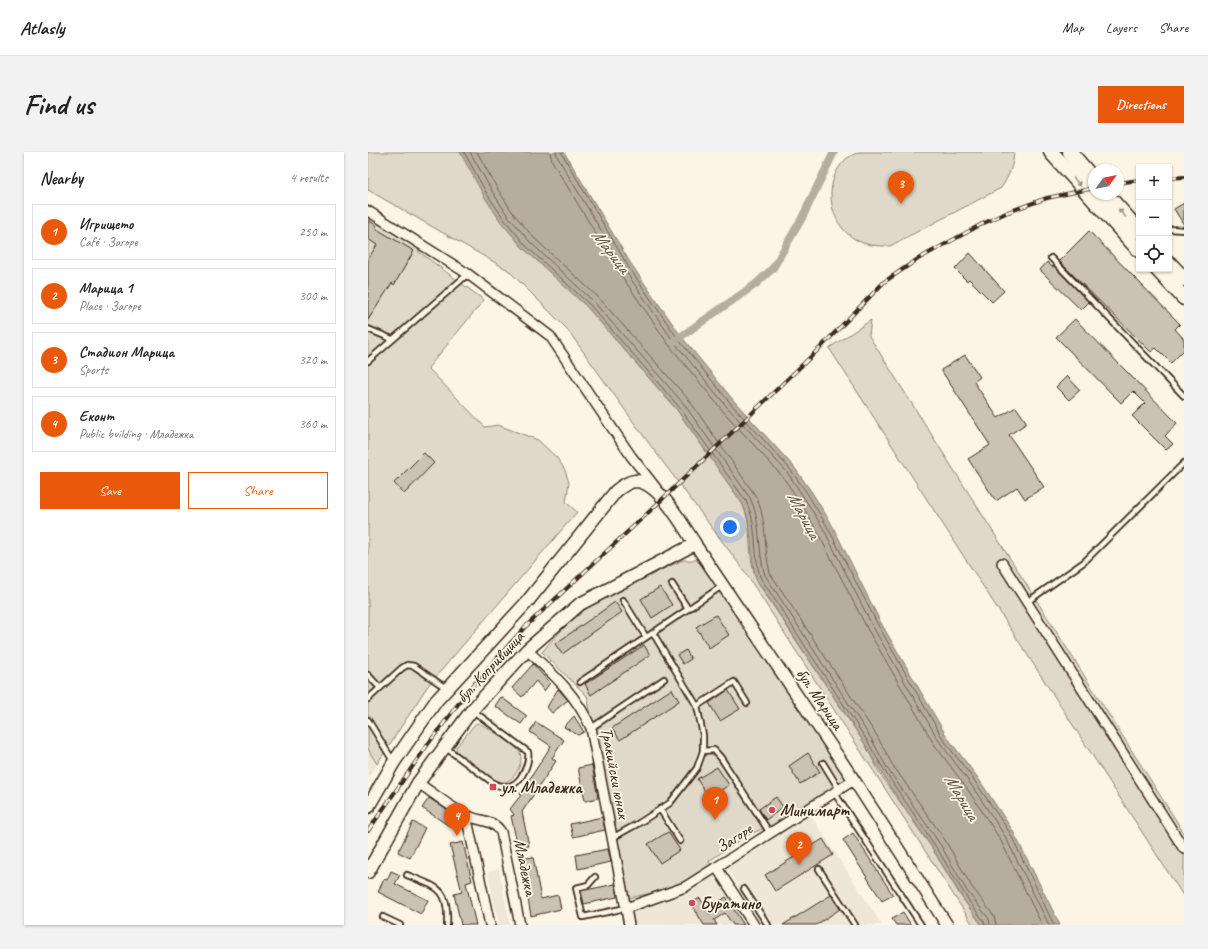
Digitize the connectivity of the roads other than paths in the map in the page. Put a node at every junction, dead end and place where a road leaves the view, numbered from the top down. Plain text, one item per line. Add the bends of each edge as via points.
1 (1051, 152) edge
2 (1070, 152) edge
3 (1088, 173) edge
4 (1112, 200) edge
5 (368, 211) edge
6 (1136, 226) edge
7 (1172, 229) edge
8 (1184, 230) edge
9 (1136, 247) edge
10 (1051, 258) dead end
11 (1172, 266) edge
12 (1160, 272) edge
13 (468, 274) junction
14 (1184, 279) edge
15 (1184, 298) edge
16 (368, 329) edge
17 (392, 339) junction
18 (368, 361) edge
19 (1184, 396) edge
20 (1184, 463) edge
21 (661, 494) junction
22 (695, 544) junction
23 (1002, 563) dead end
24 (672, 584) dead end
25 (724, 585) junction
26 (624, 600) dead end
27 (1027, 602) junction
28 (688, 609) junction
29 (653, 632) junction
30 (646, 637) junction
31 (527, 650) junction
32 (368, 675) edge
33 (664, 679) dead end
34 (580, 682) dead end
35 (380, 688) junction
36 (446, 688) junction
37 (368, 699) edge
38 (747, 703) dead end
39 (696, 706) junction
40 (472, 710) junction
41 (368, 720) edge
42 (591, 728) junction
43 (444, 747) junction
44 (703, 750) junction
45 (394, 762) junction
46 (823, 764) dead end
47 (854, 780) junction
48 (418, 783) junction
49 (837, 791) junction
50 (368, 807) edge
51 (660, 810) junction
52 (466, 815) junction
53 (770, 833) junction
54 (612, 838) junction
55 (680, 841) dead end
56 (1184, 849) edge
57 (717, 868) junction
58 (819, 869) dead end
59 (368, 872) edge
60 (407, 875) dead end
61 (595, 878) dead end
62 (744, 889) dead end
63 (626, 908) junction
64 (757, 908) junction
65 (747, 915) junction
66 (383, 917) dead end
67 (400, 925) edge
68 (447, 925) edge
69 (490, 925) edge
70 (520, 925) edge
71 (629, 925) edge
72 (754, 925) edge
73 (768, 925) edge
74 (854, 925) edge
75 (921, 925) edge
76 (947, 925) edge

1 -> 9 main road
2 - 3 main road
6 -> 4 main road
5 - 13 street
7 - 8 lane
10 - 19 lane
11 - 14 main road
12 - 15 main road
13 - 17 lane
13 - 21 street via 550,336 630,456
16 - 17 lane
17 - 18 lane
20 - 27 lane via 1084,562
21 - 22 main road, бул. Марица
21 - 36 main road, бул. Копривщица via 644,483 635,481 616,491 528,602
22 - 25 street, бул. Марица
22 - 31 main road, бул. Копривщица via 580,604
23 - 27 street
24 - 28 lane
25 - 28 lane
25 - 47 street, бул. Марица
26 - 30 lane
27 - 56 street
28 - 29 lane
29 - 30 lane
29 - 39 lane
30 - 34 lane
31 - 40 main road, бул. Копривщица
31 - 42 street, Тракийски юнак via 562,682 583,709
32 - 35 lane
33 - 42 lane
35 - 36 lane via 408,665 414,666
35 - 37 lane
36 - 45 main road, бул. Копривщица
38 - 39 lane via 734,682
39 - 44 lane via 703,735
40 - 43 main road, бул. Копривщица
40 - 43 lane via 528,752 527,765 516,782 505,787 496,786
41 - 45 lane
42 - 54 street, Тракийски юнак
43 - 48 main road, бул. Копривщица
44 - 51 lane via 697,768 670,803
44 - 53 lane via 714,750 721,758
45 - 50 main road, бул. Копривщица
46 - 49 lane
47 - 49 street, Загоре
47 - 76 street, бул. Марица
48 - 52 street, Младежка
48 - 59 main road, бул. Копривщица
49 - 53 street, Загоре
49 - 75 lane
51 - 54 lane
51 - 55 lane
52 - 69 street
52 - 70 street, Младежка via 491,822 501,832
53 - 57 street, Загоре
54 - 63 street, Тракийски юнак
57 - 63 street, Загоре via 685,887
57 - 65 street
58 - 74 lane
60 - 68 lane via 439,889 446,898
61 - 63 lane via 588,885 576,888 583,917
62 - 64 lane
63 - 71 street, Тракийски юнак
64 - 65 lane
64 - 73 lane
65 - 72 street
66 - 67 lane

